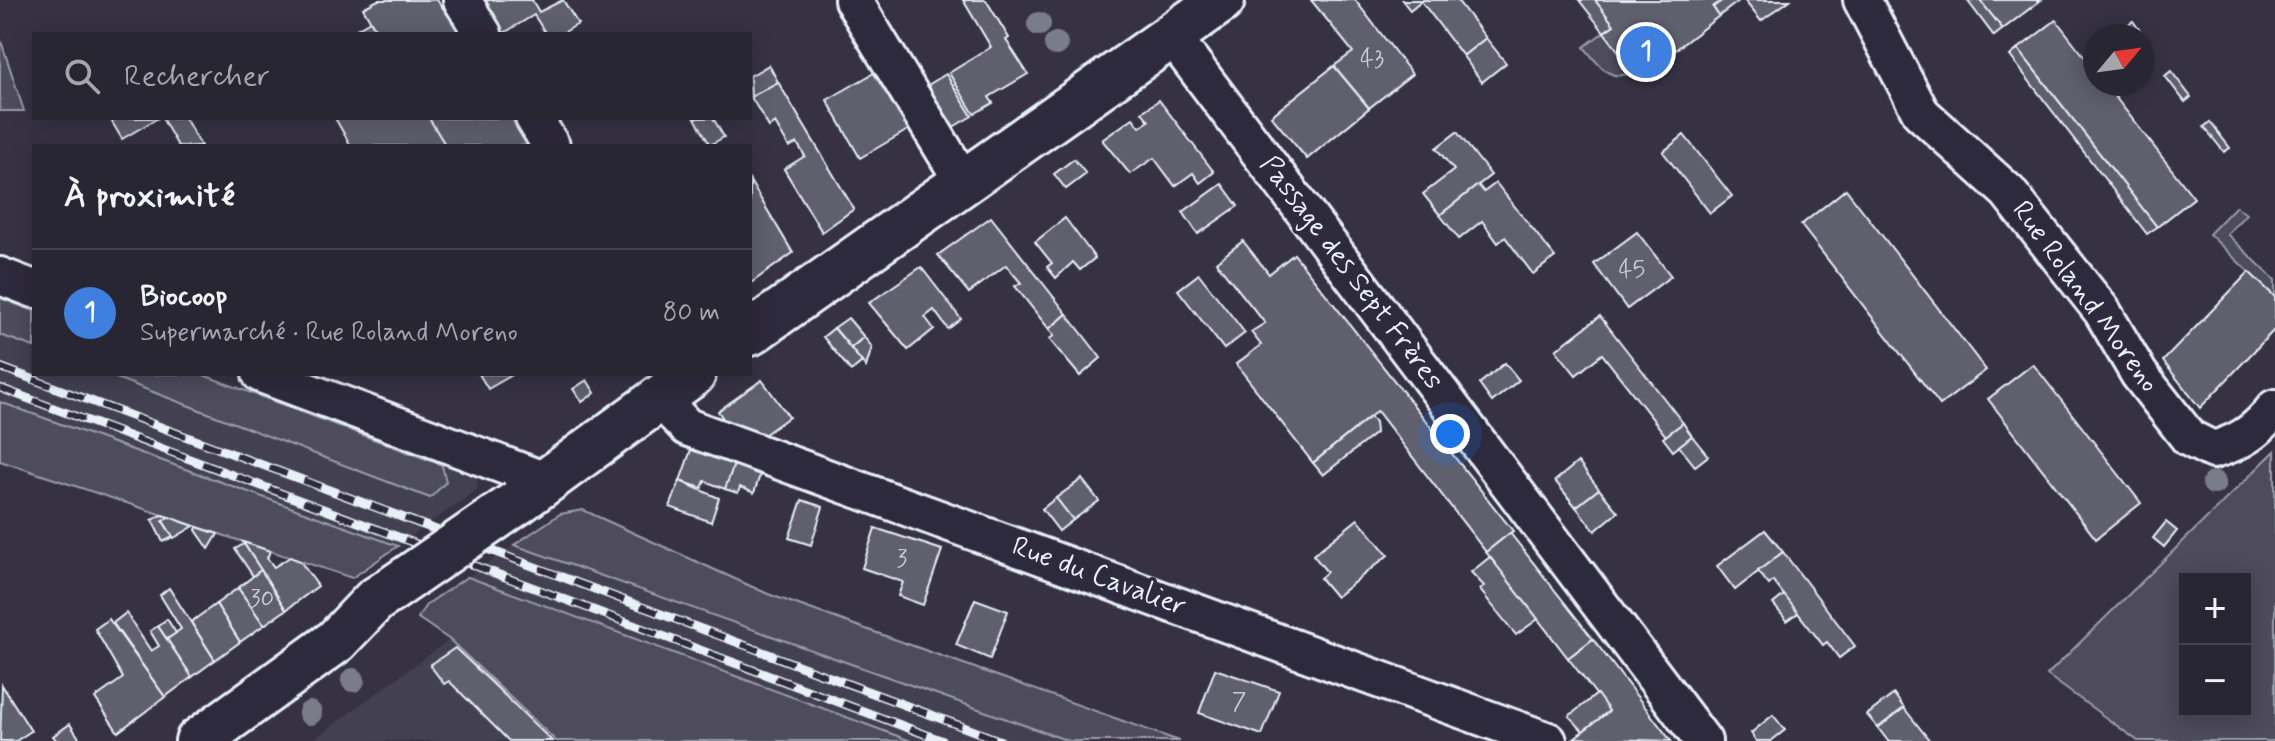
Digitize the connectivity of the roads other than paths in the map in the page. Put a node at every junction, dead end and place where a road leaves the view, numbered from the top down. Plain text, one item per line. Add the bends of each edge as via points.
1 (462, 0) edge
2 (853, 0) edge
3 (1222, 0) edge
4 (1862, 0) edge
5 (482, 32) edge
6 (1171, 35) junction
7 (535, 120) edge
8 (550, 144) edge
9 (964, 183) junction
10 (0, 276) edge
11 (32, 288) edge
12 (752, 332) edge
13 (266, 376) edge
14 (683, 381) edge
15 (2275, 408) edge
16 (533, 492) junction
17 (198, 741) edge
18 (1548, 741) edge
19 (1703, 741) edge

1 - 5 street
2 - 9 street
3 - 6 main road
4 - 15 street, Rue Roland Moreno via 1921,113 2015,201 2102,311 2139,374 2189,438 2213,450 2234,444 2258,430
6 - 9 main road
6 - 19 street, Passage des Sept Frères
7 - 8 street
9 - 12 main road
10 - 11 street
13 - 16 street
14 - 16 main road
14 - 18 street, Rue du Cavalier via 687,427
16 - 17 main road, bridge via 375,600 336,641

